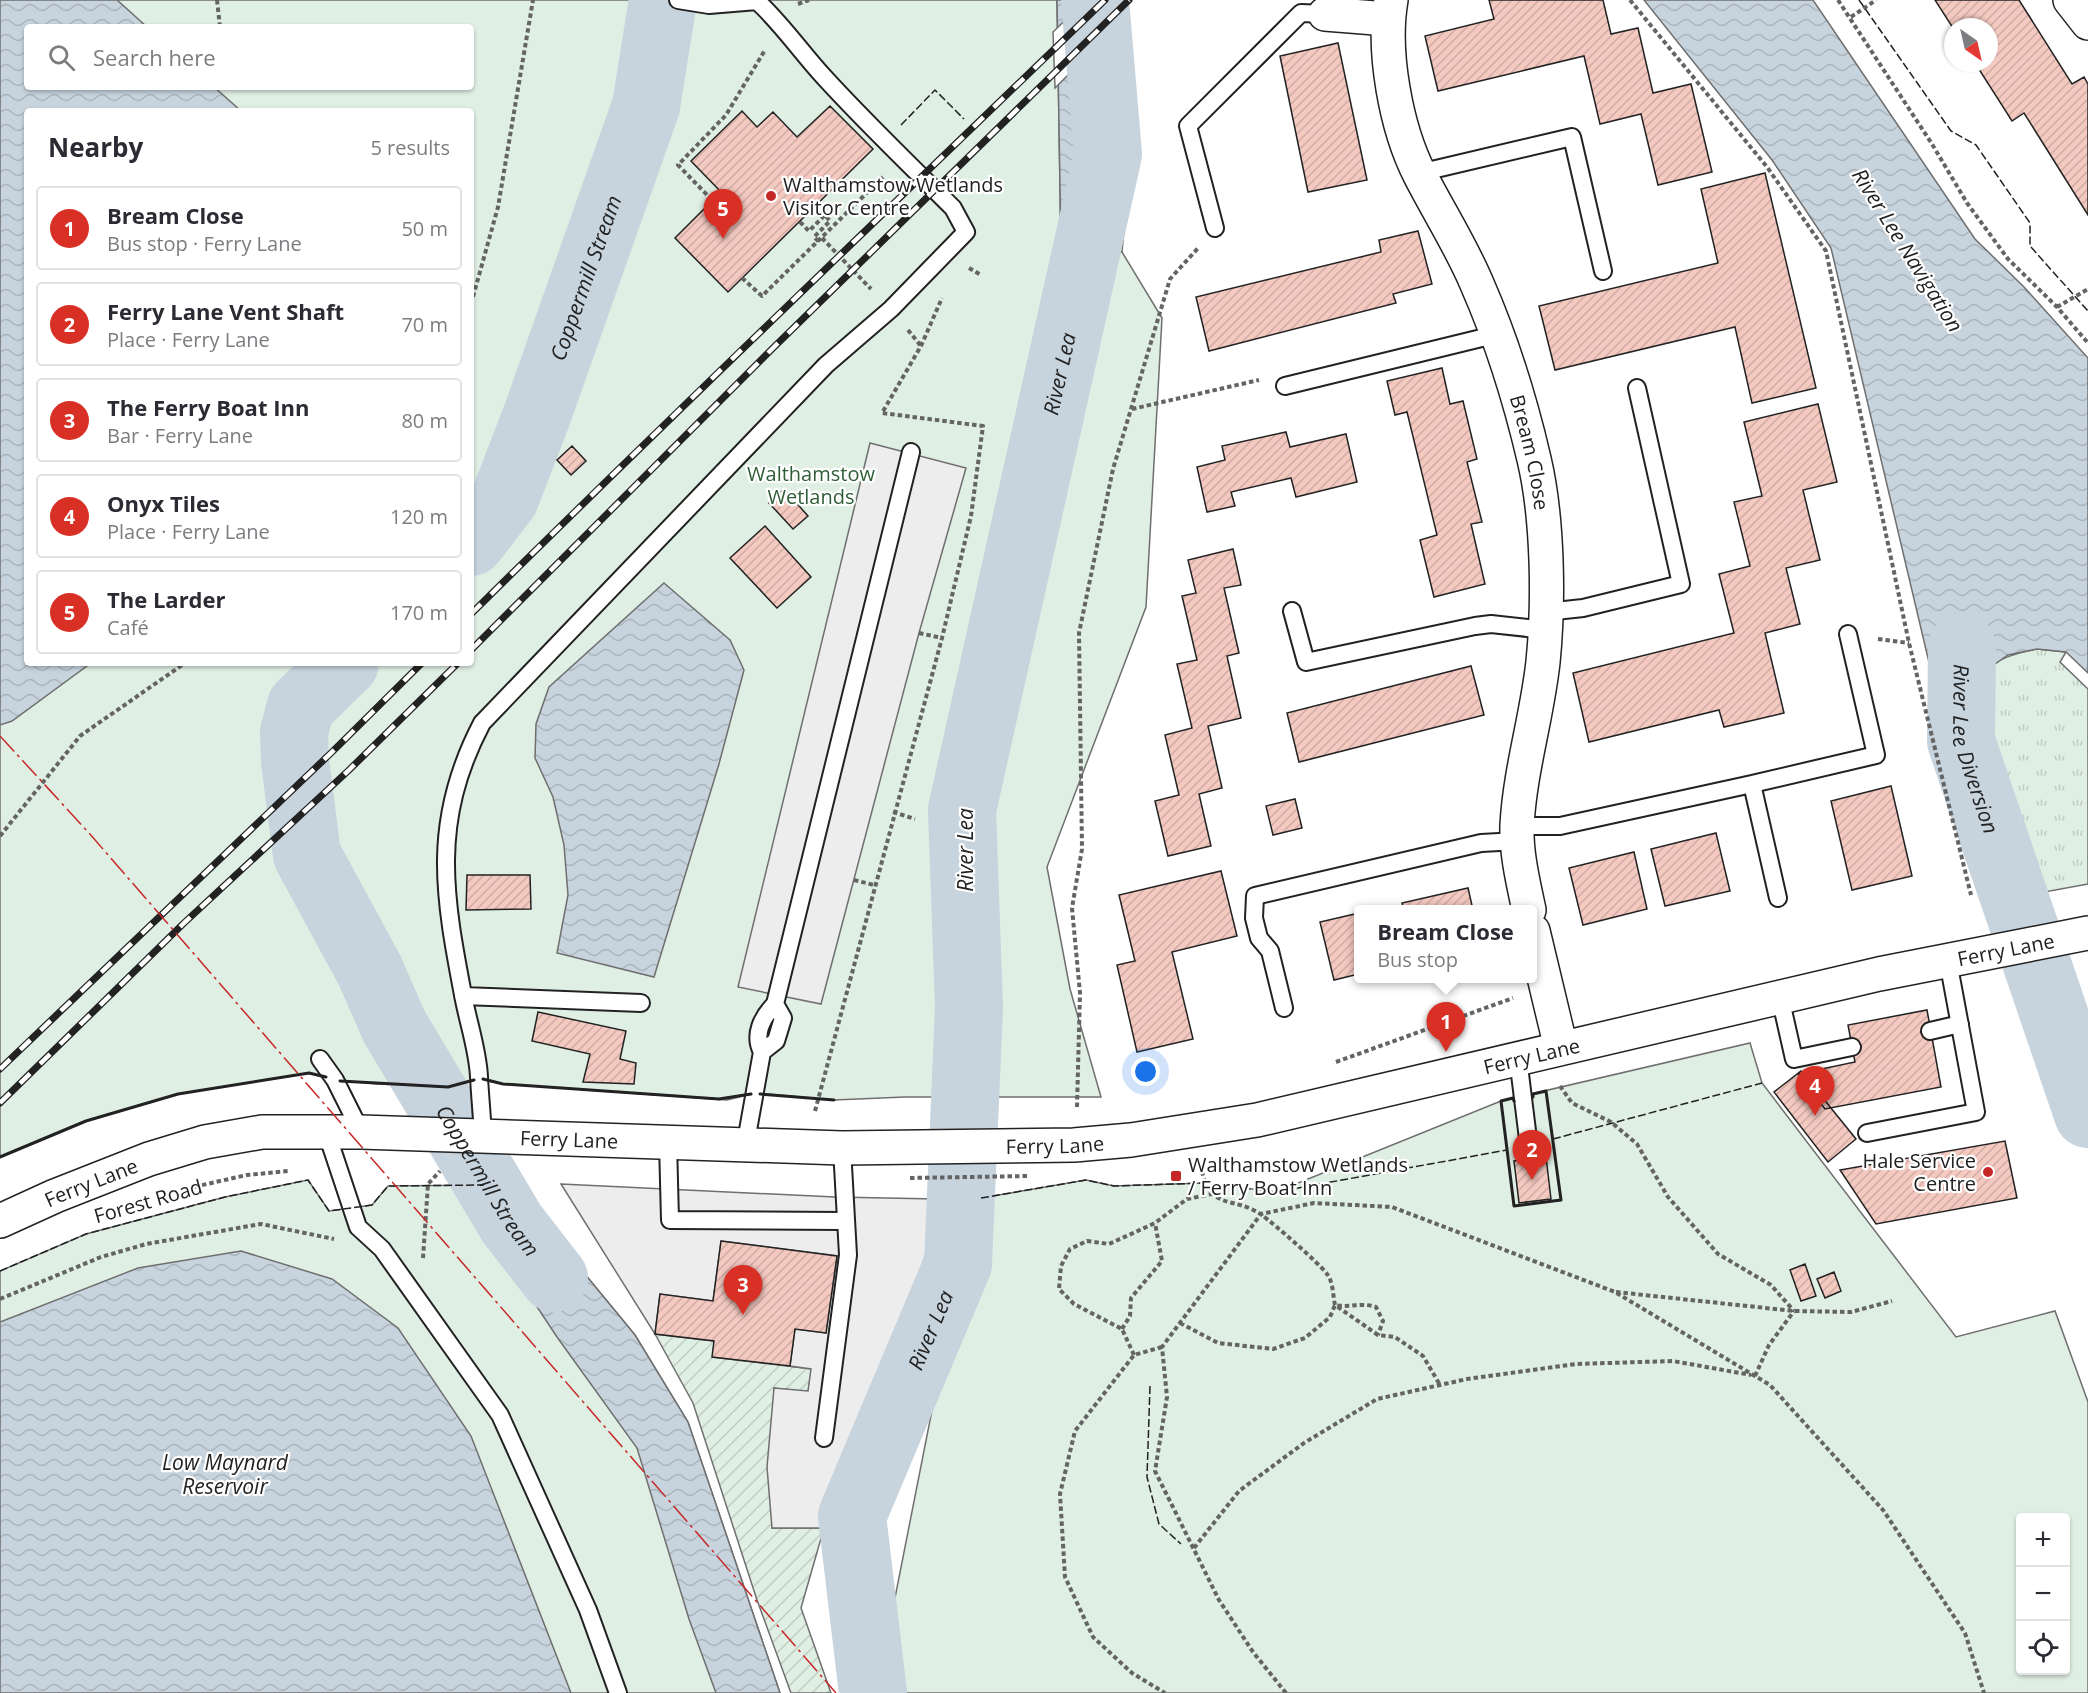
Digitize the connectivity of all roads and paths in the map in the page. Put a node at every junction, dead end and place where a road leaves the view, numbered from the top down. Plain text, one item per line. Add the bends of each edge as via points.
1 (217, 0) edge
2 (533, 0) edge
3 (678, 0) edge
4 (775, 0) edge
5 (1630, 0) edge
6 (1838, 0) edge
7 (1876, 0) edge
8 (2070, 0) edge
9 (1389, 9) edge
10 (1324, 14) joint
11 (1851, 17) junction
12 (777, 19) junction
13 (2088, 23) edge
14 (220, 24) edge
15 (726, 115) junction
16 (733, 120) dead end
17 (903, 158) junction
18 (1419, 173) junction
19 (712, 200) dead end
20 (800, 222) dead end
21 (1215, 228) joint
22 (808, 231) junction
23 (814, 237) junction
24 (820, 240) junction
25 (1603, 271) dead end
26 (742, 278) dead end
27 (2088, 289) edge
28 (474, 293) edge
29 (945, 294) dead end
30 (2057, 307) junction
31 (891, 309) junction
32 (1498, 334) junction
33 (2088, 343) edge
34 (1286, 386) joint
35 (1637, 388) dead end
36 (1131, 409) junction
37 (911, 452) dead end
38 (1292, 611) dead end
39 (1546, 621) junction
40 (919, 633) dead end
41 (1848, 634) dead end
42 (942, 638) junction
43 (181, 666) edge
44 (1752, 784) junction
45 (893, 812) junction
46 (915, 819) dead end
47 (1518, 834) junction
48 (0, 836) edge
49 (854, 880) dead end
50 (874, 885) junction
51 (1971, 895) dead end
52 (1778, 898) dead end
53 (1527, 905) edge
54 (2088, 933) edge
55 (1537, 951) edge
56 (1961, 958) junction
57 (463, 996) junction
58 (1504, 1000) dead end
59 (641, 1003) dead end
60 (1284, 1008) dead end
61 (1782, 1010) junction
62 (1960, 1024) junction
63 (1930, 1031) dead end
64 (1852, 1047) dead end
65 (1518, 1058) junction
66 (320, 1059) dead end
67 (1559, 1062) junction
68 (1329, 1065) dead end
69 (1077, 1107) dead end
70 (814, 1116) dead end
71 (326, 1131) junction
72 (361, 1132) junction
73 (1867, 1133) dead end
74 (483, 1136) junction
75 (668, 1143) junction
76 (745, 1147) junction
77 (842, 1148) junction
78 (1530, 1155) dead end
79 (1199, 1160) dead end
80 (1027, 1161) junction
81 (909, 1162) junction
82 (291, 1170) dead end
83 (441, 1171) dead end
84 (173, 1192) dead end
85 (1212, 1194) junction
86 (1261, 1214) junction
87 (6, 1217) edge
88 (844, 1221) junction
89 (1155, 1223) junction
90 (382, 1249) junction
91 (1615, 1292) junction
92 (0, 1299) edge
93 (419, 1301) junction
94 (1893, 1301) dead end
95 (1335, 1305) junction
96 (1794, 1311) junction
97 (1180, 1323) junction
98 (1122, 1329) junction
99 (1378, 1335) junction
100 (1162, 1347) junction
101 (1134, 1355) junction
102 (1755, 1376) junction
103 (1440, 1385) junction
104 (824, 1438) dead end
105 (1194, 1548) junction
106 (618, 1693) edge
107 (1166, 1693) edge
108 (1287, 1693) edge
109 (1984, 1693) edge

1 - 14 path
2 - 28 path via 498,207
3 - 12 lane via 709,5 757,1
4 - 12 lane
5 - 51 path via 1767,167 1826,251 1909,643
6 - 11 path
7 - 11 path
8 - 13 main road
9 - 10 main road, Bream Close
9 - 18 main road, Bream Close via 1390,61 1398,106
10 - 21 lane via 1301,13 1188,126
11 - 30 path via 1967,202 2008,259
12 - 15 path via 775,32
12 - 17 lane via 801,52
15 - 16 path
15 - 19 path via 678,165
17 - 24 path
17 - 31 lane via 953,208 966,232
18 - 25 lane via 1572,137
18 - 32 main road, Bream Close via 1476,281
20 - 22 path
21 - 36 path via 1170,279
22 - 23 path
22 - 23 path via 825,215 830,221
23 - 24 path
24 - 26 path via 762,296
24 - 31 path
27 - 30 path
29 - 42 path via 921,346 882,413 984,426 971,516
30 - 33 path
31 - 57 lane via 826,365 482,723 462,766 447,837 445,886
32 - 34 lane
32 - 39 main road, Bream Close via 1535,462 1542,519
34 - 36 path via 1262,379
35 - 39 lane via 1681,584
36 - 69 path via 1113,469 1079,633 1082,849 1072,908 1080,993
37 - 76 lane via 775,1004 763,1015 757,1042 762,1052
38 - 39 lane via 1306,662 1475,626
39 - 47 main road, Bream Close via 1537,705 1522,779
40 - 42 path
41 - 44 lane via 1876,754
42 - 45 path
43 - 48 path via 80,736
44 - 47 lane
44 - 52 lane
45 - 46 path
45 - 50 path
47 - 53 main road, Bream Close
47 - 60 lane via 1255,897 1254,918 1259,938 1270,951
49 - 50 path
50 - 70 path
54 - 56 main road, Ferry Lane
55 - 67 main road
56 - 61 main road, Ferry Lane
56 - 62 lane
57 - 59 lane
57 - 74 lane
58 - 68 path
61 - 64 lane via 1794,1059
61 - 67 main road, Ferry Lane
62 - 63 lane
62 - 73 lane via 1976,1112
65 - 67 main road, Ferry Lane
65 - 78 lane
65 - 80 main road, Ferry Lane via 1213,1128
66 - 72 lane
67 - 96 path via 1562,1091 1572,1103 1611,1122 1637,1144 1668,1197 1718,1254 1771,1285
71 - 72 main road, Ferry Lane
71 - 87 main road, Ferry Lane via 262,1132 205,1142 101,1177
71 - 90 lane via 358,1227
72 - 74 main road, Ferry Lane
74 - 75 main road, Ferry Lane
75 - 76 main road, Ferry Lane
75 - 88 lane via 670,1220
76 - 77 main road, Ferry Lane
77 - 81 main road, Ferry Lane
77 - 88 lane
79 - 85 path via 1204,1183
80 - 81 main road, Ferry Lane
80 - 81 path, Ferry Lane, bridge
82 - 84 path, Forest Road via 247,1175
83 - 93 path via 429,1184
85 - 86 path
85 - 89 path via 1187,1199
86 - 91 path via 1314,1203 1392,1207
86 - 95 path via 1329,1275
86 - 97 path
88 - 104 lane via 848,1255
89 - 98 path via 1162,1261 1131,1298 1130,1316
89 - 98 path via 1109,1244 1087,1241 1070,1249 1061,1266 1059,1289 1074,1304
90 - 92 path via 261,1224 132,1247
90 - 93 lane
91 - 96 path
91 - 102 path
93 - 106 lane via 501,1415 588,1610
94 - 96 path via 1851,1312
95 - 97 path via 1330,1317 1305,1338 1273,1349 1218,1343
95 - 99 path
95 - 99 path via 1348,1307 1363,1302 1376,1307 1383,1322
96 - 102 path via 1768,1345
97 - 100 path
98 - 101 path
99 - 103 path via 1395,1337 1423,1356
100 - 101 path
100 - 105 path via 1167,1397 1155,1471
101 - 107 path via 1075,1431 1060,1494 1065,1577 1093,1637 1132,1673
102 - 103 path via 1673,1361 1576,1364
102 - 109 path via 1770,1385 1883,1510 1965,1633
103 - 105 path via 1377,1400 1305,1443 1239,1491
105 - 108 path via 1219,1600 1253,1652

